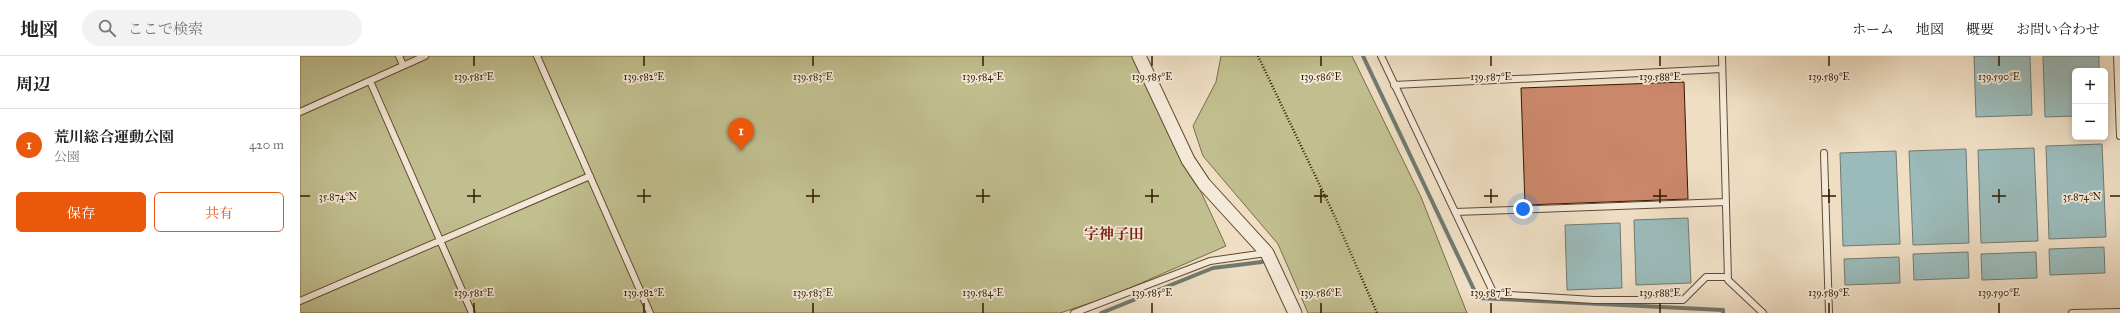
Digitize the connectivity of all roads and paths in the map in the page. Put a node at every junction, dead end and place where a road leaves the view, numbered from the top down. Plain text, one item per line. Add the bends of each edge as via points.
1 (399, 56) edge
2 (425, 56) edge
3 (538, 56) edge
4 (1139, 56) edge
5 (1258, 56) edge
6 (1381, 56) edge
7 (1722, 56) edge
8 (2117, 56) edge
9 (403, 65) junction
10 (1722, 69) junction
11 (370, 81) junction
12 (1394, 85) junction
13 (300, 112) edge
14 (2120, 136) edge
15 (1824, 153) dead end
16 (590, 176) junction
17 (1726, 202) junction
18 (1455, 212) junction
19 (441, 242) junction
20 (1267, 253) junction
21 (1728, 277) junction
22 (300, 301) edge
23 (2120, 312) edge
24 (472, 313) edge
25 (650, 313) edge
26 (1074, 313) edge
27 (1295, 313) edge
28 (1377, 313) edge
29 (1763, 313) edge
30 (1829, 313) edge
31 (2072, 313) edge

1 - 9 lane
2 - 9 lane
3 - 16 lane
4 - 20 street via 1188,160 1204,184
5 - 28 path via 1335,217
6 - 12 lane
7 - 10 lane
8 - 14 lane
9 - 11 lane
10 - 12 lane
10 - 17 lane
11 - 13 lane
11 - 19 lane
12 - 18 lane
15 - 30 lane
16 - 19 lane
16 - 25 lane
17 - 18 lane
17 - 21 lane
18 - 21 lane via 1494,294 1594,300 1683,300 1706,277
19 - 22 lane
19 - 24 lane
20 - 26 lane via 1210,261
20 - 27 street
21 - 29 lane via 1728,280
23 - 31 lane

